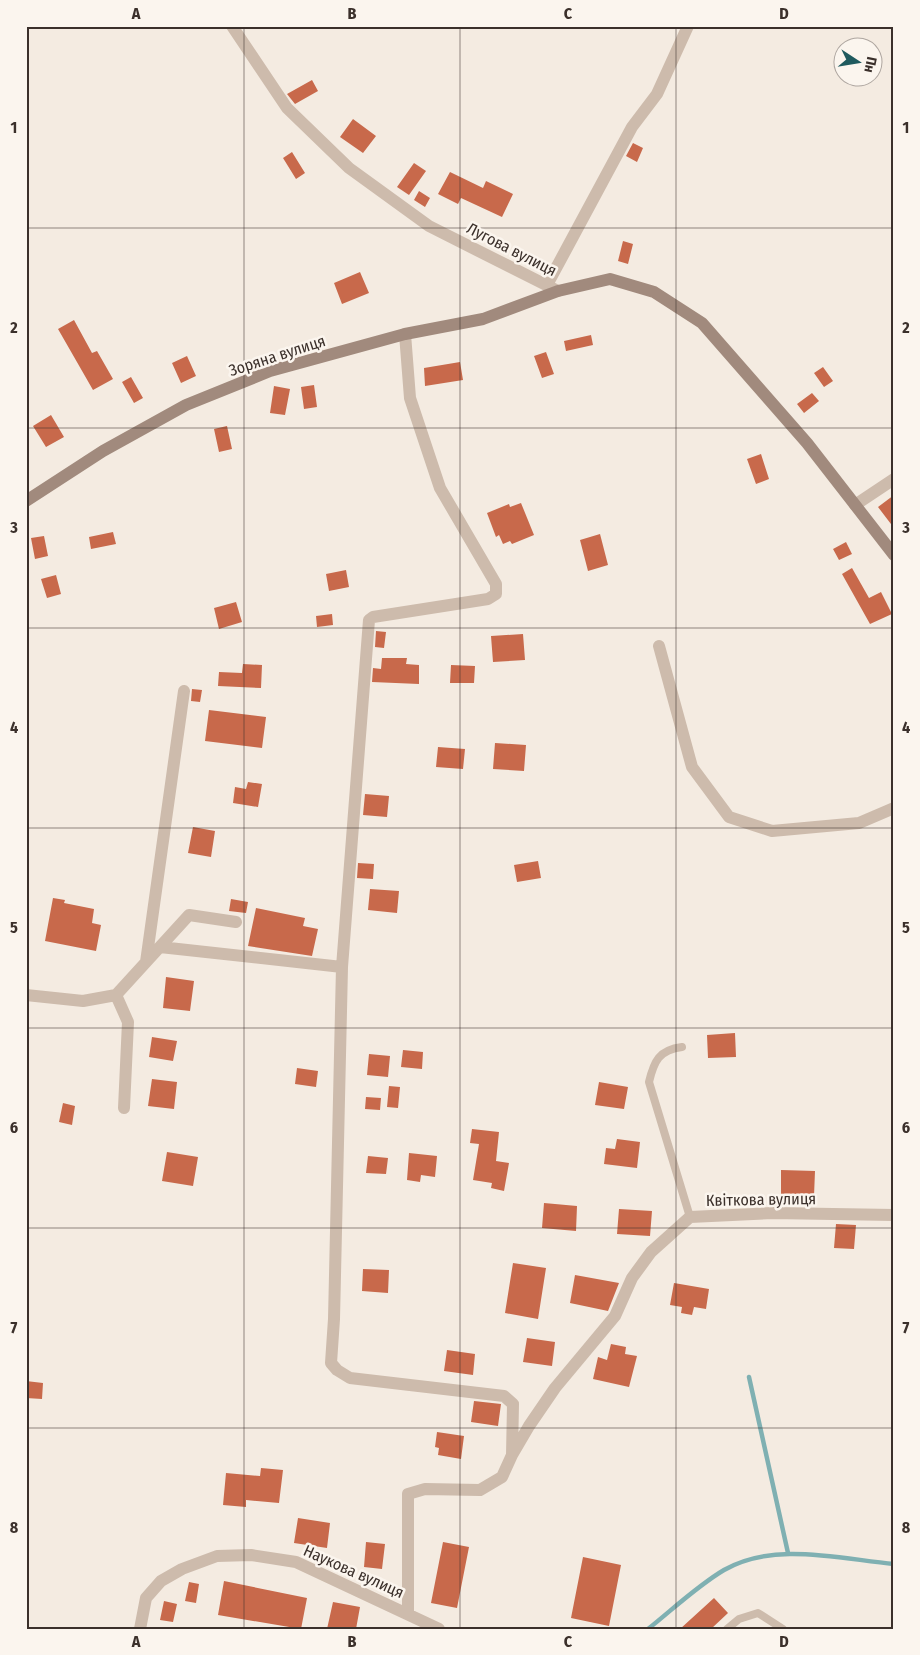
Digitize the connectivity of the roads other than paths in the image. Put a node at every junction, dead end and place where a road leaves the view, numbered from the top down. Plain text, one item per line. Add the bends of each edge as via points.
1 (232, 26) edge
2 (688, 26) edge
3 (553, 288) junction
4 (405, 334) junction
5 (894, 478) edge
6 (26, 501) edge
7 (855, 505) junction
8 (894, 555) edge
9 (659, 646) dead end
10 (184, 691) dead end
11 (894, 808) edge
12 (236, 922) dead end
13 (160, 947) junction
14 (146, 962) junction
15 (342, 967) junction
16 (26, 995) edge
17 (116, 995) junction
18 (682, 1047) dead end
19 (124, 1108) dead end
20 (894, 1215) edge
21 (690, 1217) junction
22 (512, 1455) junction
23 (408, 1614) junction
24 (140, 1629) edge
25 (439, 1629) edge
26 (727, 1629) edge
27 (783, 1629) edge

1 - 3 street, Лугова вулиця via 287,108 349,168 429,226
2 - 3 street via 658,94 632,126
3 - 4 street, Зоряна вулиця via 483,319
3 - 7 street, Лугова вулиця via 610,279 654,292 702,323 807,443
4 - 6 street, Зоряна вулиця via 270,371 186,405 103,451
4 - 15 street via 410,398 440,488 496,584 496,594 488,599 369,620
5 - 7 street
7 - 8 street, Лугова вулиця
9 - 11 street via 692,767 728,817 772,831 859,822
10 - 14 street
12 - 13 street via 189,915
13 - 14 street
13 - 15 street
14 - 17 street
15 - 22 street, Квіткова вулиця via 331,1363 350,1378 504,1396 513,1404
16 - 17 street via 83,1002
17 - 19 street via 128,1022
18 - 21 lane via 670,1048 654,1062 649,1082
20 - 21 street, Квіткова вулиця via 772,1212
21 - 22 street, Квіткова вулиця via 650,1252 632,1278 615,1316 555,1388
22 - 23 street, Квіткова вулиця via 502,1478 480,1490 425,1489 408,1494
23 - 24 street, Наукова вулиця via 296,1562 251,1555 217,1556 182,1569 161,1582 146,1598
23 - 25 street, Наукова вулиця
26 - 27 lane via 739,1619 758,1613

